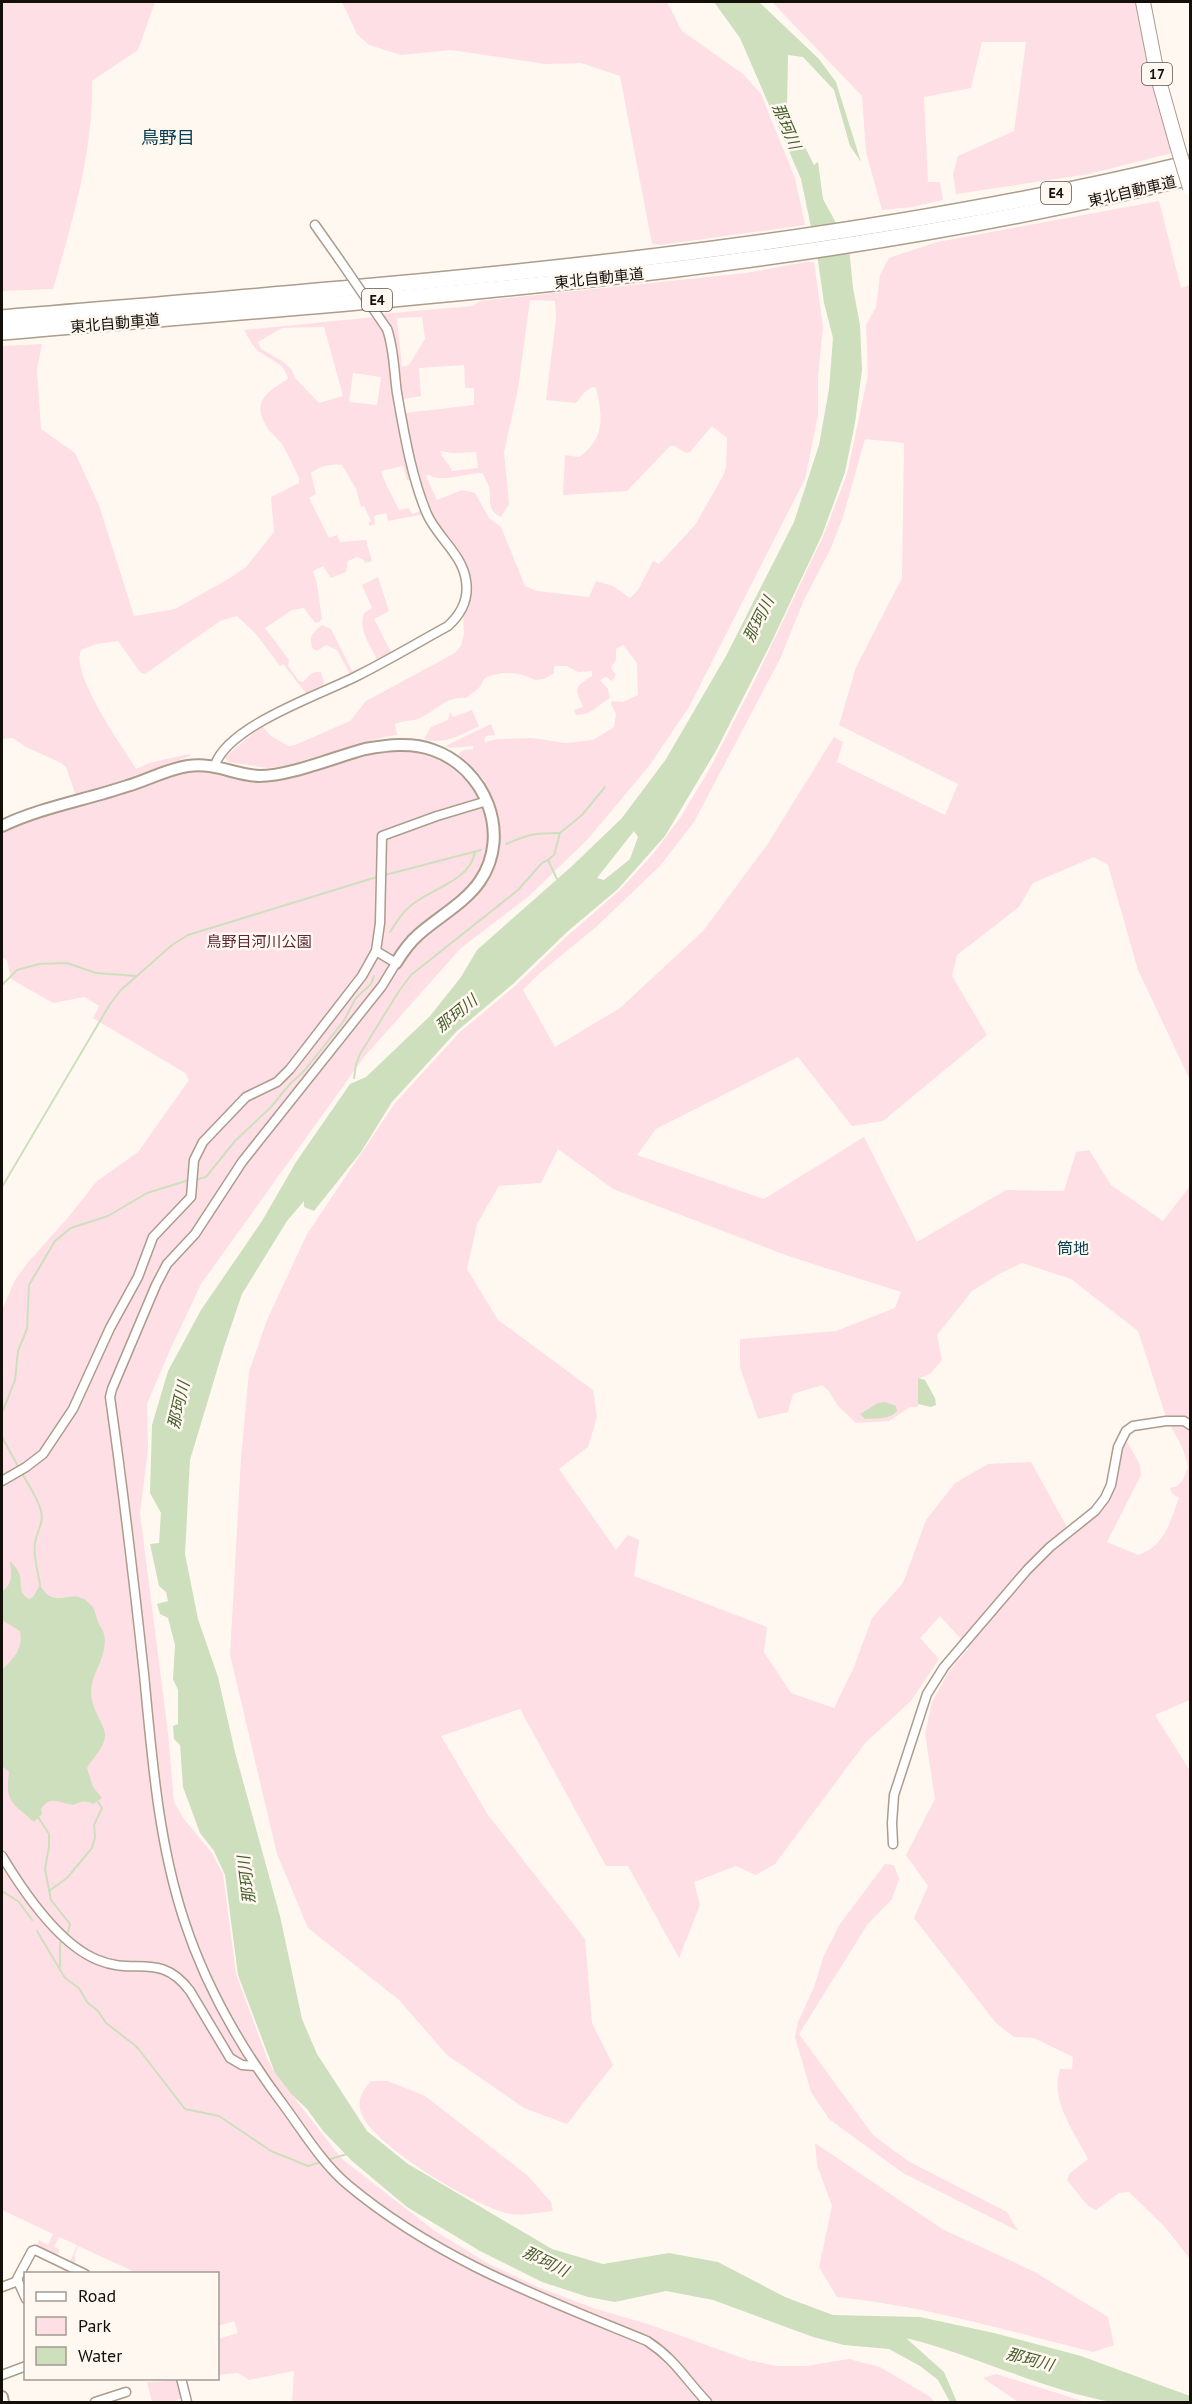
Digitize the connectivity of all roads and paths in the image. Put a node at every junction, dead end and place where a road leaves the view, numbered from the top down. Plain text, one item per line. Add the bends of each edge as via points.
1 (1143, 2) edge
2 (1191, 163) edge
3 (1191, 177) edge
4 (1191, 188) edge
5 (315, 225) dead end
6 (922, 225) junction
7 (751, 252) junction
8 (2, 318) edge
9 (2, 332) edge
10 (214, 765) junction
11 (488, 801) junction
12 (2, 826) edge
13 (376, 951) junction
14 (396, 963) junction
15 (1191, 1425) edge
16 (2, 1481) edge
17 (893, 1844) dead end
18 (2, 1856) edge
19 (255, 2066) junction
20 (82, 2272) edge
21 (18, 2281) junction
22 (2, 2287) edge
23 (24, 2294) edge
24 (24, 2367) edge
25 (2, 2375) edge
26 (181, 2380) edge
27 (126, 2392) dead end
28 (2, 2397) edge
29 (3, 2403) edge
30 (95, 2403) edge
31 (187, 2403) edge
32 (707, 2403) edge

1 - 4 main road, 17, bridge via 1157,74
2 - 6 highway, 東北自動車道 / E4
3 - 6 highway, 東北自動車道 / E4 via 1056,208
5 - 10 street, bridge via 387,329 404,431 425,508 465,574 465,601 448,626 356,676 272,715 222,752
6 - 7 highway, 東北自動車道 / E4
7 - 8 highway, 東北自動車道 / E4
7 - 9 highway, 東北自動車道 / E4 via 570,281
10 - 11 street via 248,775 276,774 365,748 418,746 434,750 465,771
10 - 12 street via 176,768
11 - 13 street via 382,836
11 - 14 street via 494,848 480,881 416,936
13 - 14 street
13 - 16 street via 362,976 290,1069 277,1082 246,1097 203,1142 194,1160 191,1197 153,1238 74,1409 43,1454
14 - 19 street via 382,986 242,1162 195,1234 167,1264 110,1397 166,1856 197,1955 220,2006
15 - 17 street via 1166,1421 1133,1426 1126,1431 1118,1447 1111,1485 1095,1511 1027,1570 944,1667 927,1694 894,1795
18 - 19 street via 36,1905 69,1941 111,1965 147,1965 171,1972 190,1991 230,2058 242,2065
19 - 32 street via 316,2150 359,2194 454,2257 496,2279 647,2342 665,2353
20 - 21 street via 35,2250
21 - 22 street
21 - 23 street
24 - 25 street
26 - 31 street
27 - 30 street
28 - 29 street

